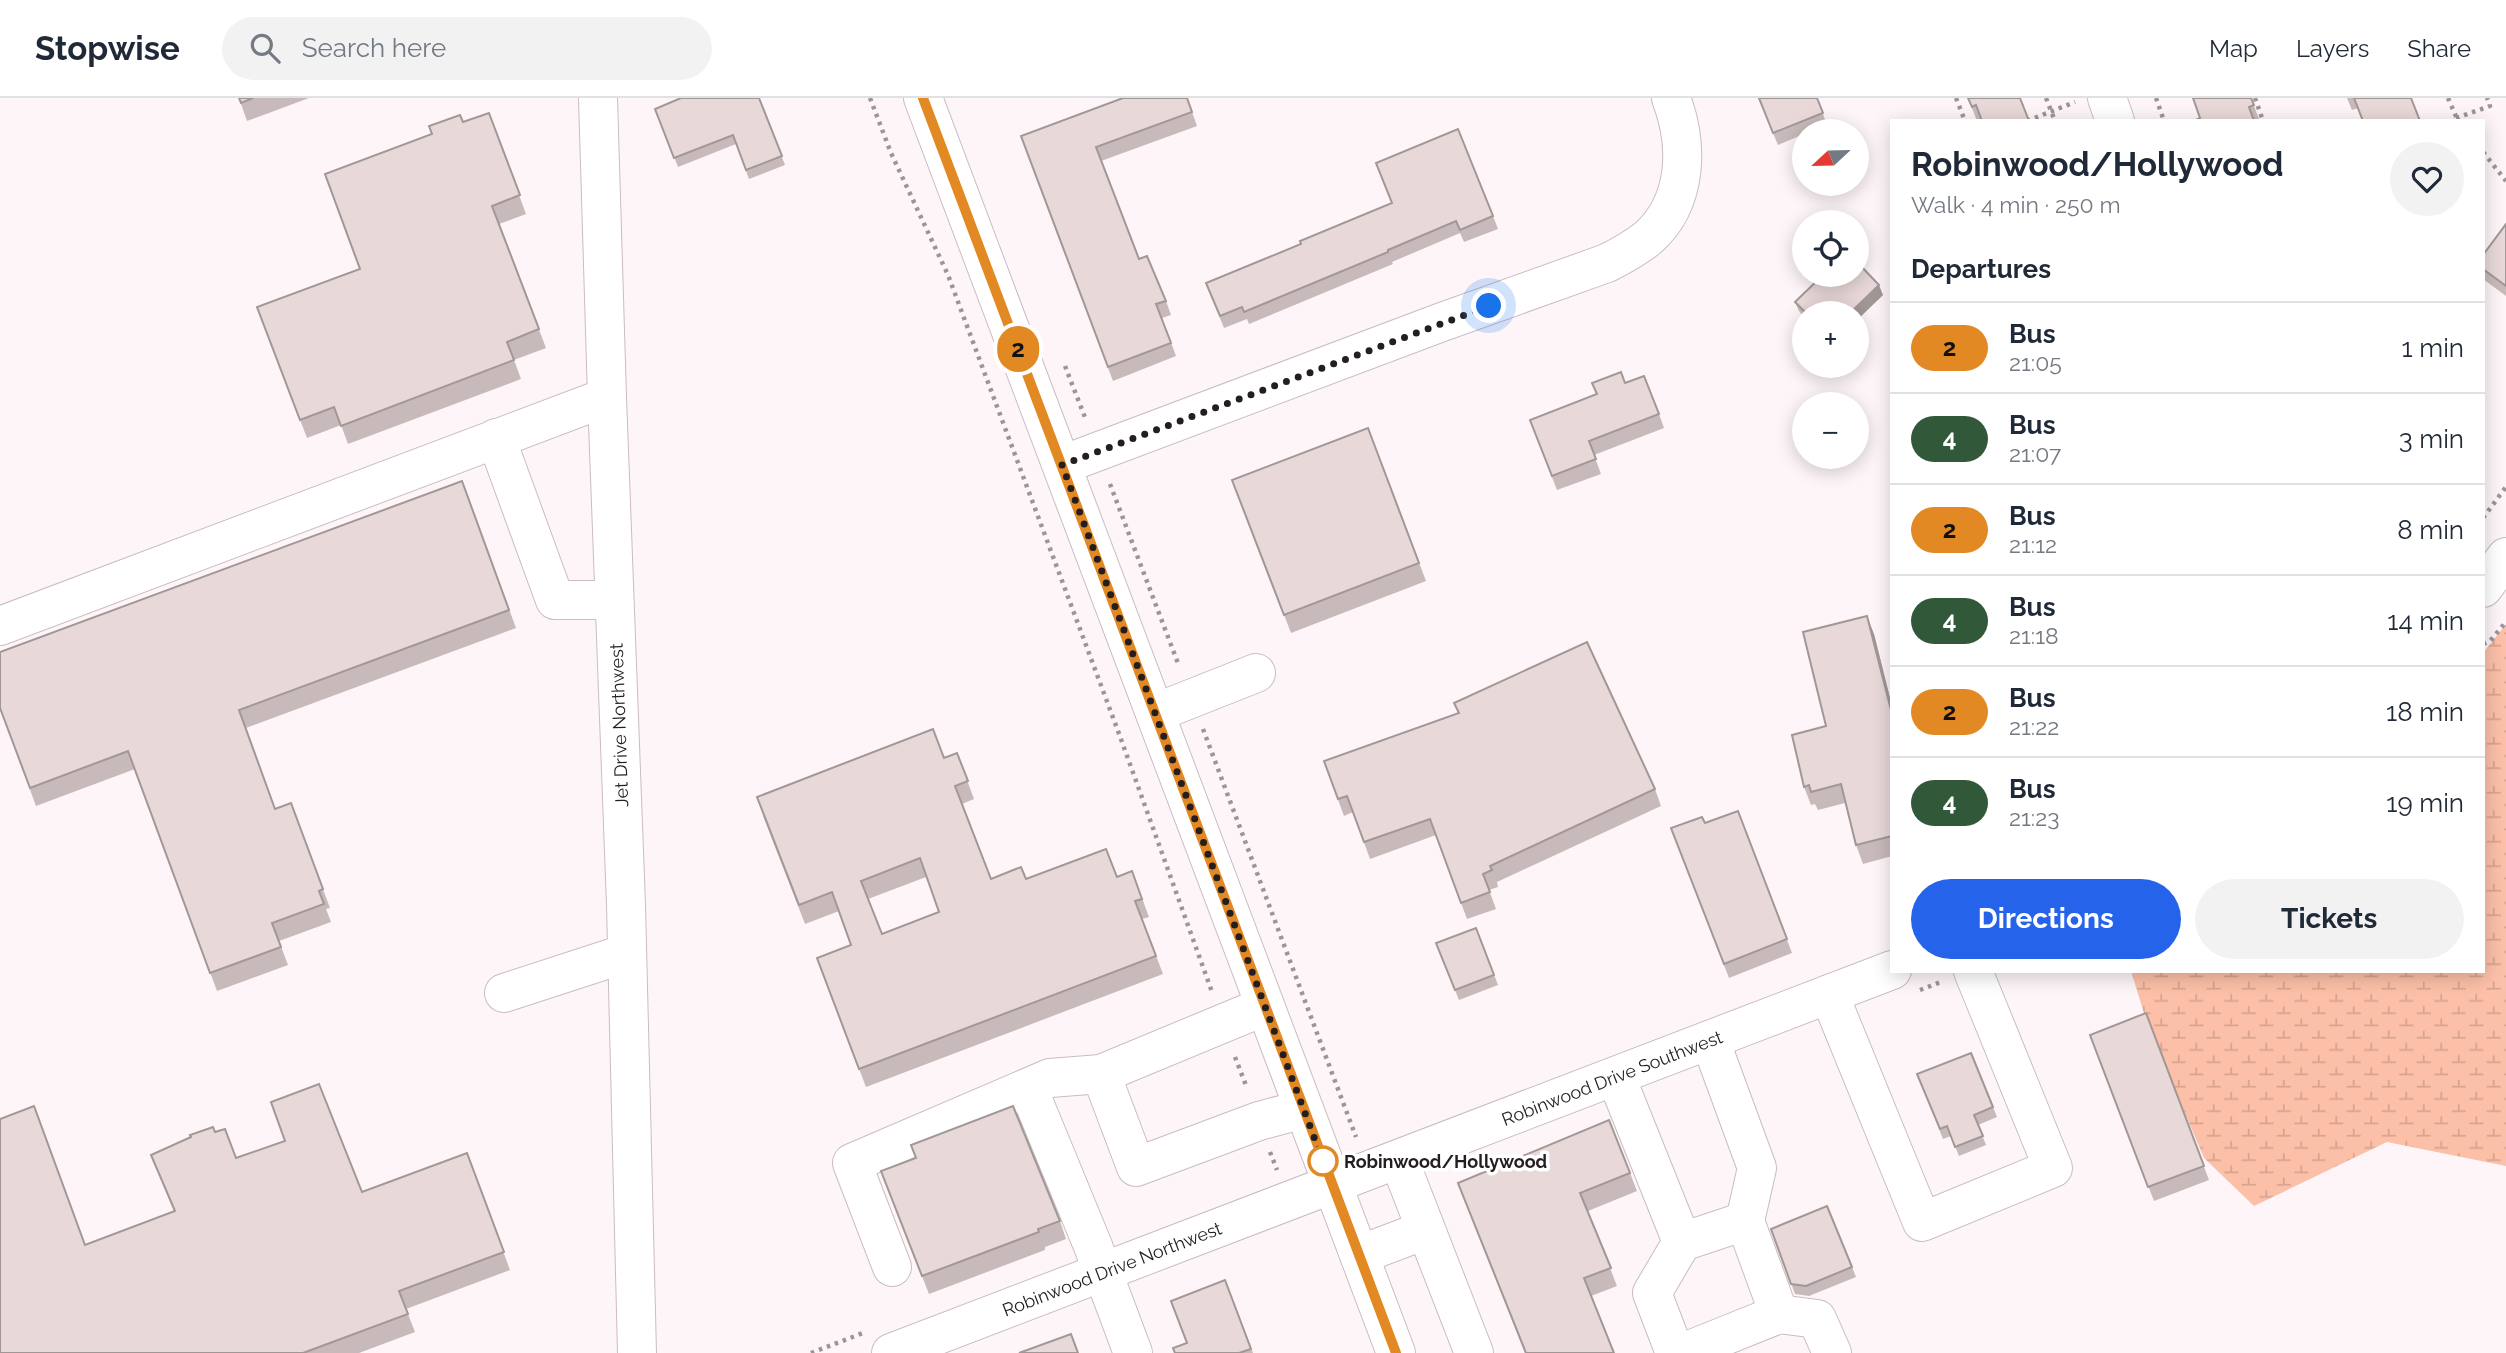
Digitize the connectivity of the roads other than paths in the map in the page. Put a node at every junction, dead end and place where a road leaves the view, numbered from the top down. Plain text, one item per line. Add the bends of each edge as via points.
1 (598, 98) edge
2 (923, 98) edge
3 (1671, 98) edge
4 (2106, 98) edge
5 (2114, 119) edge
6 (607, 397) junction
7 (496, 438) junction
8 (1062, 465) junction
9 (2506, 557) edge
10 (2485, 585) edge
11 (614, 600) junction
12 (0, 626) edge
13 (1256, 673) dead end
14 (1155, 713) junction
15 (628, 953) junction
16 (1890, 971) edge
17 (1974, 973) edge
18 (504, 993) dead end
19 (1829, 994) junction
20 (1265, 1006) junction
21 (1710, 1040) junction
22 (1101, 1074) junction
23 (1616, 1077) junction
24 (1028, 1088) junction
25 (1304, 1109) junction
26 (1399, 1160) junction
27 (1333, 1186) junction
28 (1745, 1221) junction
29 (1425, 1230) junction
30 (1682, 1242) junction
31 (1359, 1255) junction
32 (892, 1268) dead end
33 (1103, 1273) junction
34 (1779, 1314) junction
35 (963, 1340) edge
36 (1472, 1352) edge
37 (637, 1353) edge
38 (891, 1353) edge
39 (1133, 1353) edge
40 (1396, 1353) edge
41 (1675, 1353) edge
42 (1682, 1353) edge
43 (1832, 1353) edge

1 - 6 street, Jet Drive Northwest
2 - 8 street
3 - 8 street via 1684,162 1675,198 1649,236 1606,263
4 - 5 street
6 - 7 street
6 - 11 street, Jet Drive Northwest
7 - 11 street via 555,600
7 - 12 street
8 - 14 street
9 - 10 street
11 - 15 street, Jet Drive Northwest
13 - 14 street
14 - 20 street
15 - 18 street
15 - 37 street, Jet Drive Northwest
16 - 19 street, Robinwood Drive Southwest
17 - 19 street via 2053,1168 1922,1222
19 - 21 street, Robinwood Drive Southwest
20 - 22 street
20 - 25 street
21 - 23 street, Robinwood Drive Southwest
21 - 28 street via 1756,1168
22 - 24 street via 1050,1078
22 - 25 street via 1136,1167
23 - 26 street, Robinwood Drive Southwest
23 - 30 street
24 - 32 street via 852,1163
24 - 33 street
25 - 27 street
26 - 27 street, Robinwood Drive Southwest
26 - 29 street
27 - 31 street
27 - 33 street, Robinwood Drive Northwest
28 - 30 street
28 - 34 street
29 - 31 street
29 - 36 street
30 - 41 street via 1652,1293
31 - 40 street
33 - 35 street, Robinwood Drive Northwest
33 - 39 street
34 - 42 street
34 - 43 street via 1817,1319
35 - 38 street, Robinwood Drive Northwest

